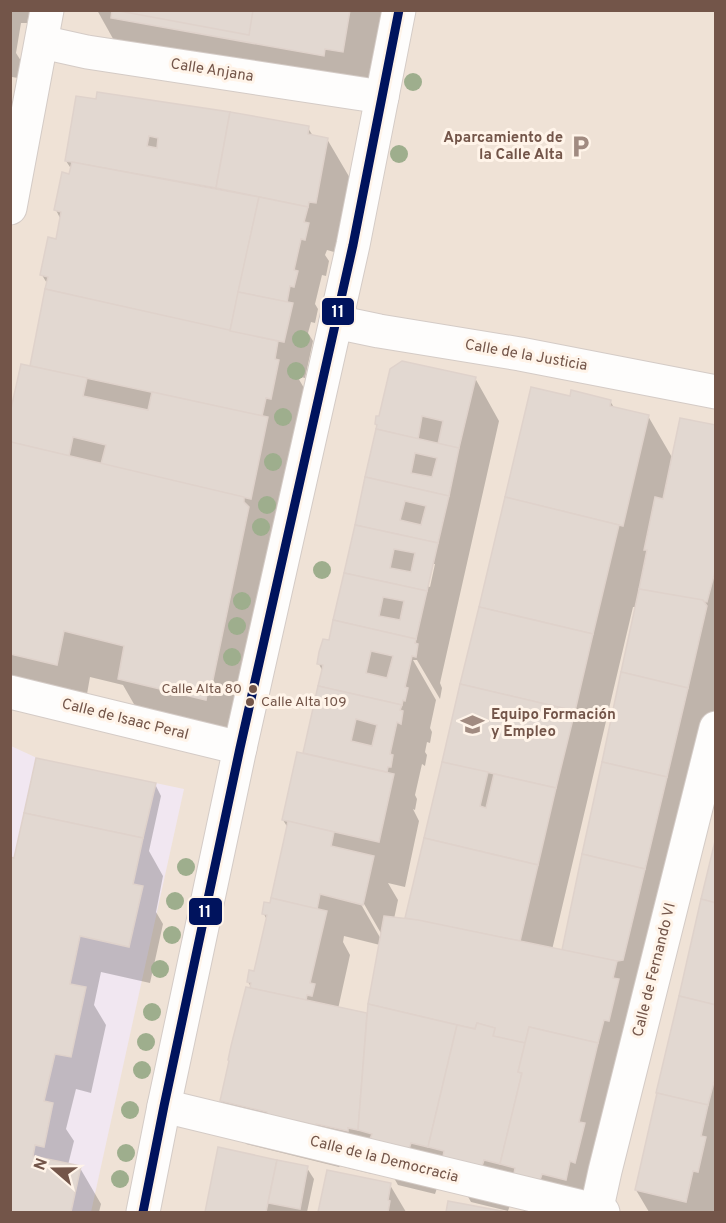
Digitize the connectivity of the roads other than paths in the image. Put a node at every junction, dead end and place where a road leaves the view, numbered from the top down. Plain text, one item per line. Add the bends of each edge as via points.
1 (47, 10) edge
2 (399, 10) edge
3 (42, 42) junction
4 (382, 97) junction
5 (10, 208) edge
6 (336, 322) junction
7 (716, 392) edge
8 (10, 692) edge
9 (716, 728) edge
10 (240, 748) junction
11 (164, 1106) junction
12 (143, 1212) edge
13 (599, 1212) edge

1 - 3 street
2 - 4 street
3 - 4 street, Calle Anjana
3 - 5 street
4 - 6 street
6 - 7 street, Calle de la Justicia
6 - 10 street
8 - 10 street, Calle de Isaac Peral
9 - 13 street, Calle de Fernando VI via 605,1171
10 - 11 street
11 - 12 street
11 - 13 street, Calle de la Democracia

